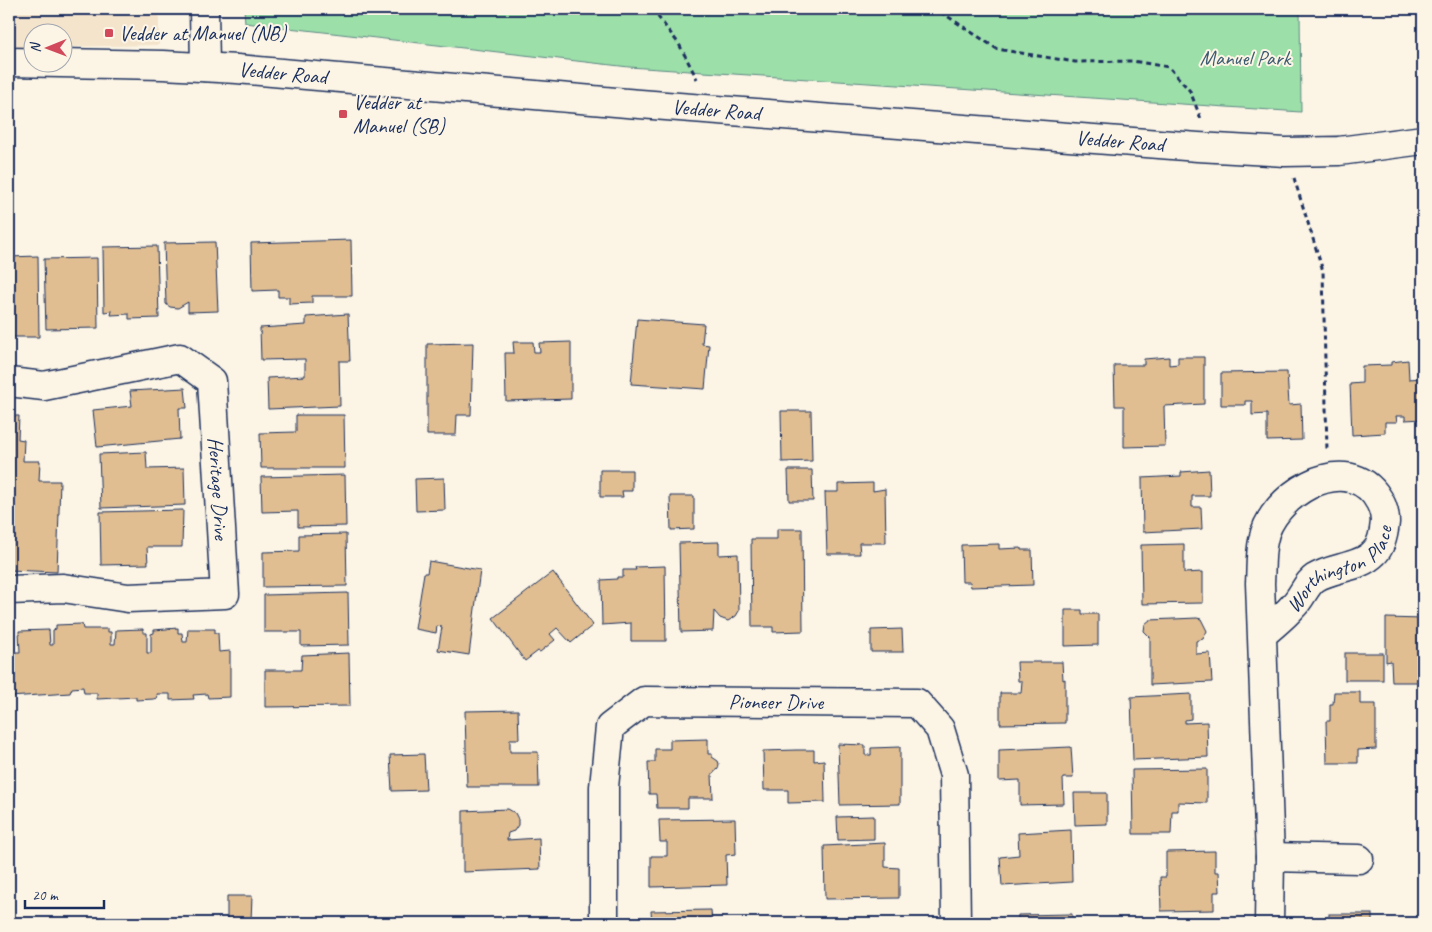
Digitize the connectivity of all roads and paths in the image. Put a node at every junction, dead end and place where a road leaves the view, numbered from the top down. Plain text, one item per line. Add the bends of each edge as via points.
1 (204, 9) edge
2 (652, 9) edge
3 (932, 9) edge
4 (9, 62) edge
5 (205, 67) junction
6 (697, 79) dead end
7 (1201, 119) dead end
8 (1423, 140) edge
9 (1285, 152) junction
10 (9, 382) edge
11 (1327, 478) junction
12 (9, 590) edge
13 (1263, 634) junction
14 (1270, 857) junction
15 (1359, 859) dead end
16 (604, 923) edge
17 (956, 923) edge
18 (1269, 923) edge

1 - 5 street
2 - 6 path via 679,44
3 - 7 path via 997,49 1075,62 1132,61 1169,67 1190,91
4 - 5 street, Vedder Road
5 - 9 street, Vedder Road via 626,103
8 - 9 street, Vedder Road via 1339,151
9 - 11 path via 1323,271
10 - 12 street, Heritage Drive via 44,386 180,358 212,381 225,594 128,598 63,588
11 - 13 street, Worthington Place via 1302,488 1273,514 1263,540 1260,583
11 - 13 street, Worthington Place via 1353,478 1369,486 1385,514 1384,534 1374,553 1359,563 1328,571 1312,580 1295,605
13 - 14 street, Worthington Place
14 - 15 street
14 - 18 street, Worthington Place
16 - 17 street, Pioneer Drive via 604,787 610,726 644,701 654,701 917,703 940,729 954,775

